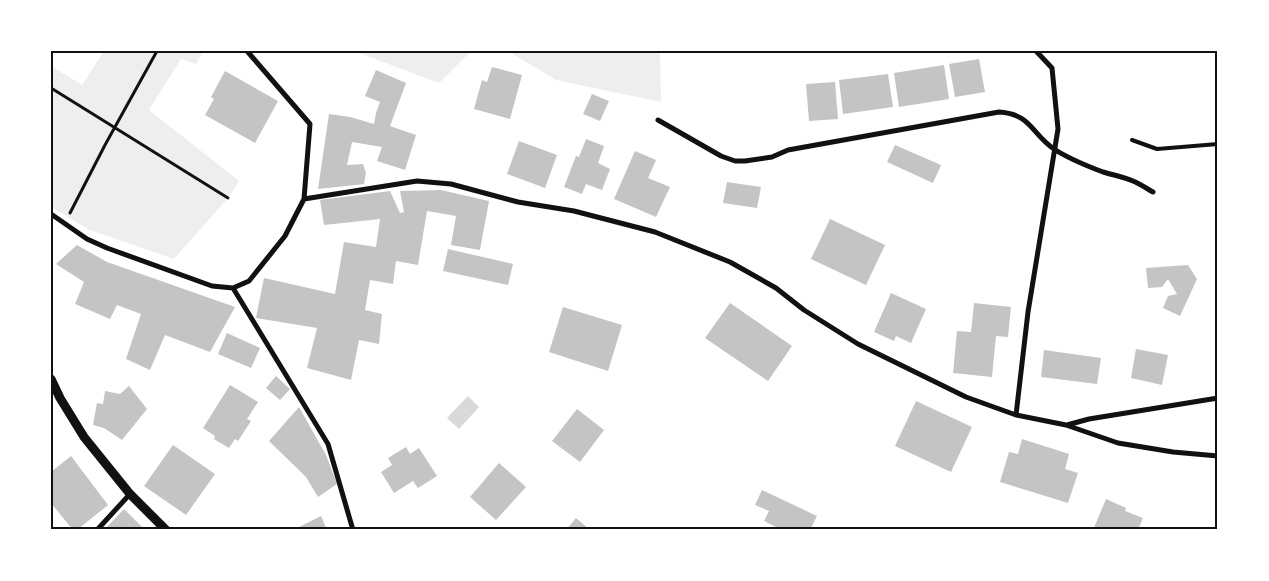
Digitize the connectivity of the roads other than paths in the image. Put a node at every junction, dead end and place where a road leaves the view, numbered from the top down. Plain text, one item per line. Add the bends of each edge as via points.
1 (247, 51) edge
2 (1036, 51) edge
3 (658, 120) dead end
4 (1132, 140) dead end
5 (1218, 144) edge
6 (1055, 149) junction
7 (1153, 192) dead end
8 (304, 199) junction
9 (51, 214) edge
10 (233, 288) junction
11 (51, 379) edge
12 (1218, 398) edge
13 (1016, 415) junction
14 (1066, 425) junction
15 (1218, 456) edge
16 (130, 494) junction
17 (96, 530) edge
18 (166, 530) edge
19 (353, 530) edge

1 - 8 street via 310,124
2 - 6 street via 1052,68 1058,129
3 - 6 street via 735,161 758,160 788,150 999,112 1026,120 1037,136
4 - 5 lane via 1156,149
6 - 7 street
6 - 13 street via 1028,312
8 - 10 street via 285,236 249,281
8 - 13 street via 417,181 451,184 655,232 730,262 776,288 858,344 966,398
9 - 10 street via 87,239 107,248 212,286
10 - 19 street via 328,444
11 - 16 street via 84,437
12 - 14 street
13 - 14 street
14 - 15 street via 1118,443
16 - 17 street
16 - 18 street

